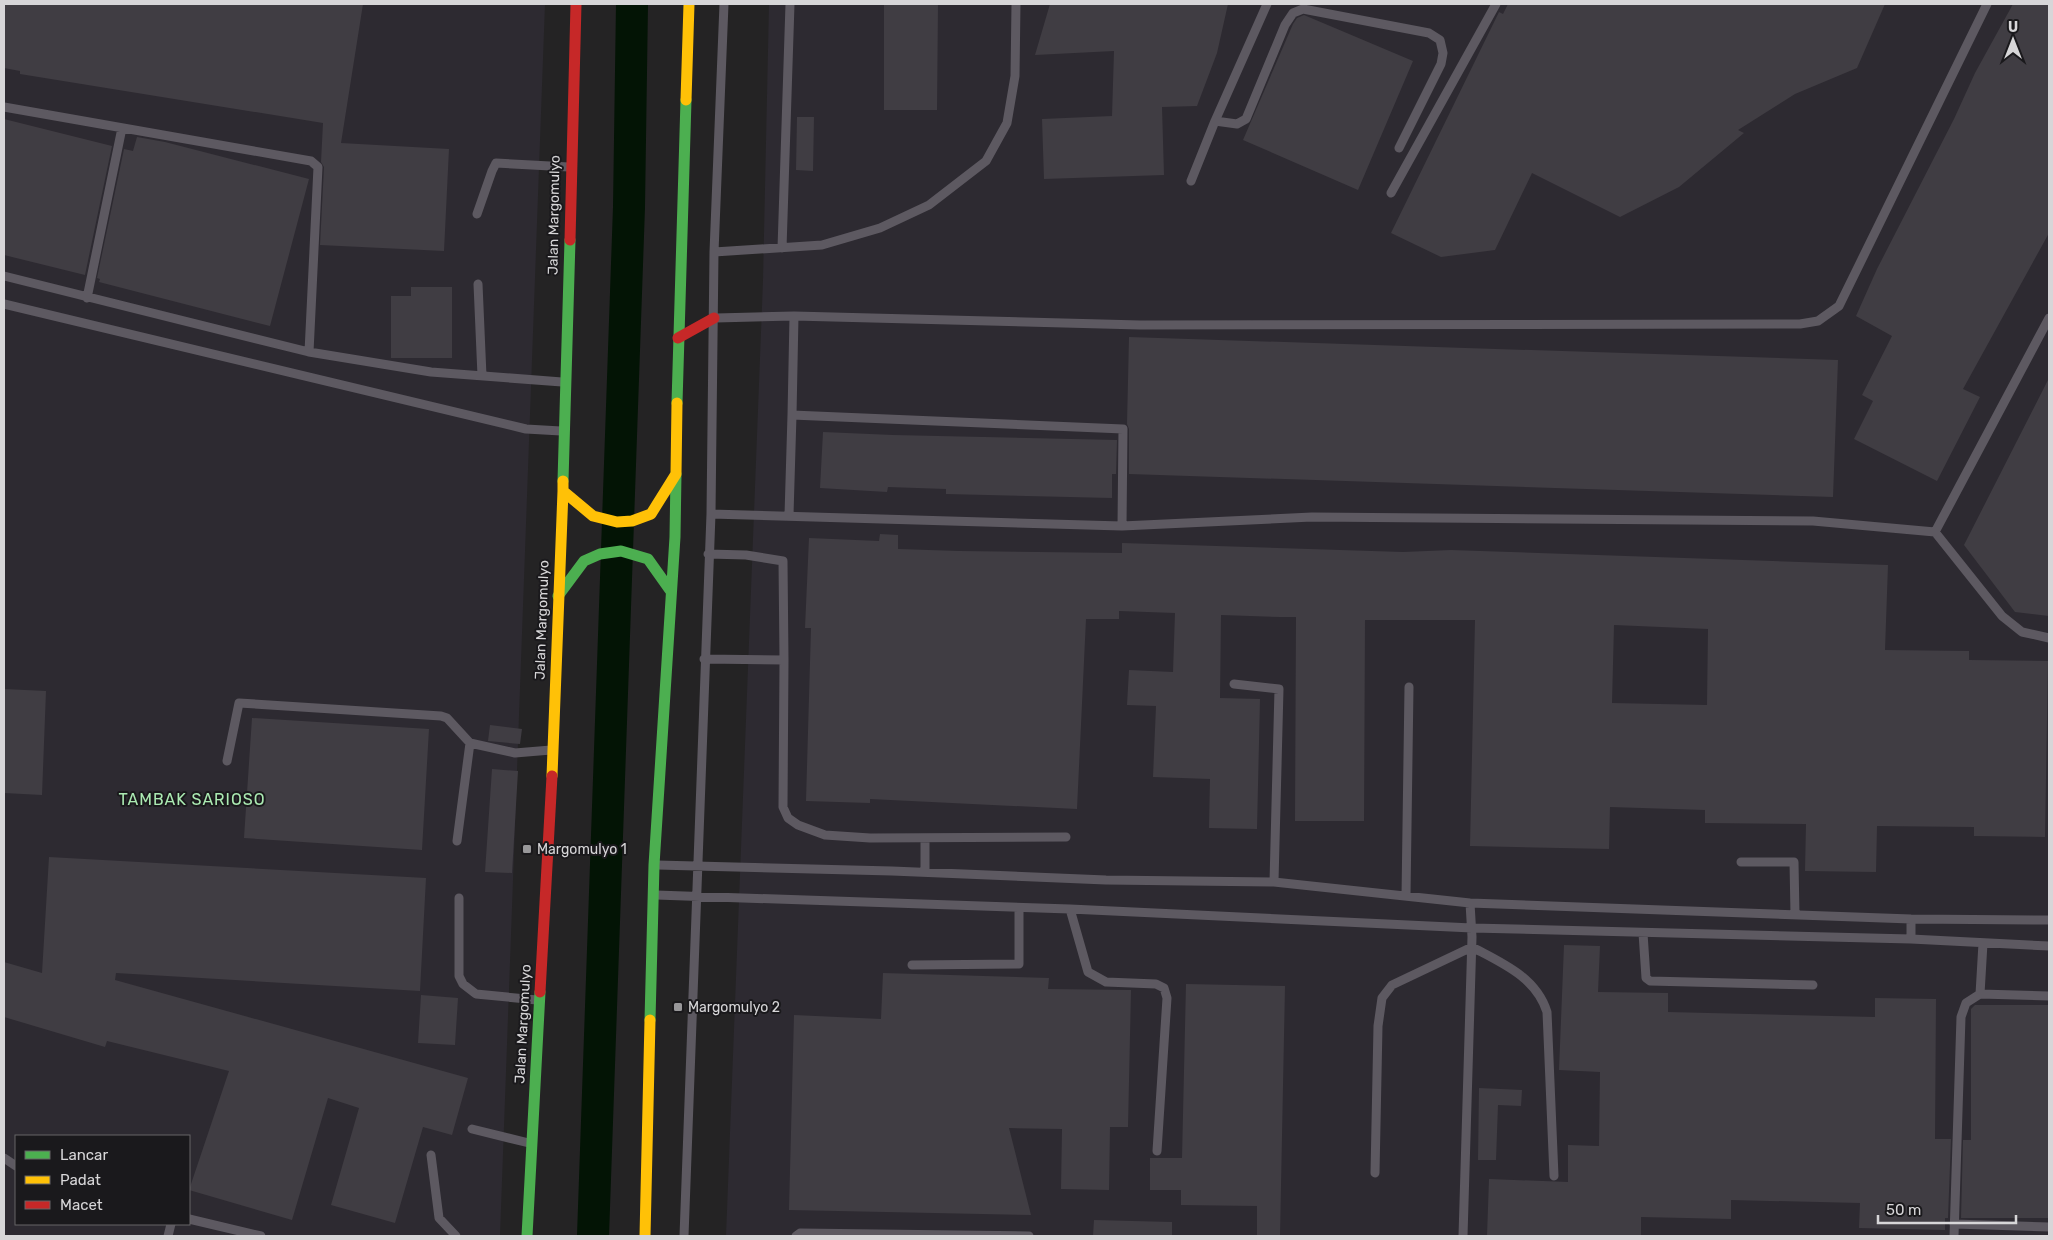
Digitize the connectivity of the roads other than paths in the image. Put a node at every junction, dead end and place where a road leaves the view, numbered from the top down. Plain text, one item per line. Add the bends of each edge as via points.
1 (576, 4) edge
2 (689, 4) edge
3 (724, 4) edge
4 (790, 4) edge
5 (1016, 4) edge
6 (1267, 4) edge
7 (1496, 4) edge
8 (1987, 4) edge
9 (4, 108) edge
10 (1215, 121) junction
11 (122, 128) junction
12 (1399, 148) dead end
13 (570, 167) junction
14 (1191, 181) dead end
15 (1391, 193) dead end
16 (477, 214) dead end
17 (782, 248) junction
18 (714, 252) junction
19 (4, 276) edge
20 (478, 284) dead end
21 (87, 298) junction
22 (4, 304) edge
23 (794, 316) junction
24 (714, 318) junction
25 (2049, 318) edge
26 (678, 338) junction
27 (309, 352) junction
28 (482, 376) junction
29 (565, 382) junction
30 (792, 415) junction
31 (564, 432) junction
32 (676, 474) junction
33 (563, 491) junction
34 (711, 514) junction
35 (789, 515) junction
36 (1122, 526) junction
37 (1935, 532) junction
38 (708, 554) junction
39 (670, 590) junction
40 (558, 596) junction
41 (2049, 638) edge
42 (704, 659) junction
43 (784, 660) junction
44 (1234, 684) dead end
45 (1410, 687) dead end
46 (470, 743) junction
47 (553, 750) junction
48 (227, 761) dead end
49 (1066, 837) dead end
50 (925, 838) junction
51 (457, 841) dead end
52 (1740, 862) dead end
53 (654, 865) junction
54 (698, 867) junction
55 (925, 872) junction
56 (1274, 882) junction
57 (653, 895) junction
58 (1406, 896) junction
59 (696, 897) junction
60 (459, 898) dead end
61 (1470, 903) junction
62 (1019, 909) junction
63 (1070, 910) junction
64 (1795, 915) junction
65 (1911, 919) junction
66 (2049, 920) edge
67 (1472, 928) junction
68 (1642, 934) junction
69 (1911, 939) junction
70 (1983, 943) junction
71 (1472, 946) junction
72 (2049, 946) edge
73 (912, 965) dead end
74 (1813, 986) dead end
75 (1980, 994) junction
76 (2049, 996) edge
77 (540, 1000) junction
78 (472, 1129) dead end
79 (532, 1144) junction
80 (1157, 1151) dead end
81 (431, 1155) dead end
82 (4, 1158) edge
83 (15, 1165) edge
84 (1375, 1173) dead end
85 (1554, 1176) dead end
86 (190, 1219) edge
87 (1954, 1224) junction
88 (2049, 1227) edge
89 (261, 1236) edge
90 (456, 1236) edge
91 (527, 1236) edge
92 (645, 1236) edge
93 (684, 1236) edge
94 (796, 1236) edge
95 (1028, 1236) edge
96 (1463, 1236) edge
97 (1954, 1236) edge

1 - 13 main road, Jalan Margomulyo
2 - 26 main road
3 - 18 lane
4 - 17 lane
5 - 17 lane via 1015,76 1007,123 986,161 930,204 880,228 822,245
6 - 10 lane
7 - 15 lane
8 - 23 lane via 1839,306 1818,321 1790,324 1140,325
9 - 11 lane
10 - 12 lane via 1236,124 1246,118 1285,25 1293,13 1303,9 1429,33 1440,40 1441,64
10 - 14 lane
11 - 21 lane
11 - 27 lane via 315,163 318,167
13 - 16 lane via 496,164
13 - 29 main road, Jalan Margomulyo
17 - 18 lane
18 - 24 lane
19 - 21 lane
20 - 28 lane
21 - 27 lane
22 - 31 lane via 526,429
23 - 24 lane
23 - 30 lane
24 - 26 main road
24 - 34 lane
25 - 37 lane
26 - 32 main road
27 - 28 lane via 431,372
28 - 29 lane
29 - 31 main road, Jalan Margomulyo
30 - 35 lane
30 - 36 lane via 1123,429
31 - 33 main road, Jalan Margomulyo
32 - 33 main road via 651,514 632,521 617,522 593,516
32 - 39 main road
33 - 40 main road, Jalan Margomulyo
34 - 35 lane
34 - 38 lane
35 - 36 lane
36 - 37 lane via 1312,518 1813,520
37 - 41 lane via 2002,616 2022,632
38 - 42 lane
38 - 43 lane via 746,554 783,561
39 - 40 main road via 648,559 621,551 600,554 584,561
39 - 53 main road
40 - 47 main road, Jalan Margomulyo
42 - 43 lane
42 - 54 lane
43 - 50 lane via 783,807 788,818 825,835
44 - 56 lane via 1279,689
45 - 58 lane
46 - 47 lane via 515,753
46 - 48 lane via 447,718 441,716 239,703
46 - 51 lane
47 - 77 main road, Jalan Margomulyo
49 - 50 lane
50 - 55 lane
52 - 64 lane via 1794,862
53 - 54 lane
53 - 57 main road
54 - 55 lane
54 - 59 lane
55 - 56 lane via 1106,880
56 - 58 lane
57 - 59 lane
57 - 92 main road
58 - 61 lane
59 - 62 lane
59 - 93 lane
60 - 77 lane via 459,976 463,984 476,994
61 - 64 lane
61 - 67 lane
62 - 63 lane
62 - 73 lane via 1019,964
63 - 67 lane
63 - 80 lane via 1088,972 1106,982 1156,984 1164,988 1167,998
64 - 65 lane
65 - 66 lane
65 - 69 lane
67 - 68 lane
67 - 71 lane
68 - 69 lane
68 - 74 lane via 1646,978 1650,982
69 - 70 lane
70 - 72 lane
70 - 75 lane
71 - 84 lane via 1392,985 1382,998 1378,1026
71 - 85 lane via 1514,969 1543,999 1547,1012
71 - 96 lane
75 - 76 lane
75 - 87 lane via 1966,1003 1960,1017
77 - 79 main road, Jalan Margomulyo
78 - 79 lane
79 - 91 main road, Jalan Margomulyo
81 - 90 lane via 439,1218
82 - 83 lane
86 - 89 lane
87 - 88 lane
87 - 97 lane
94 - 95 lane via 800,1233

